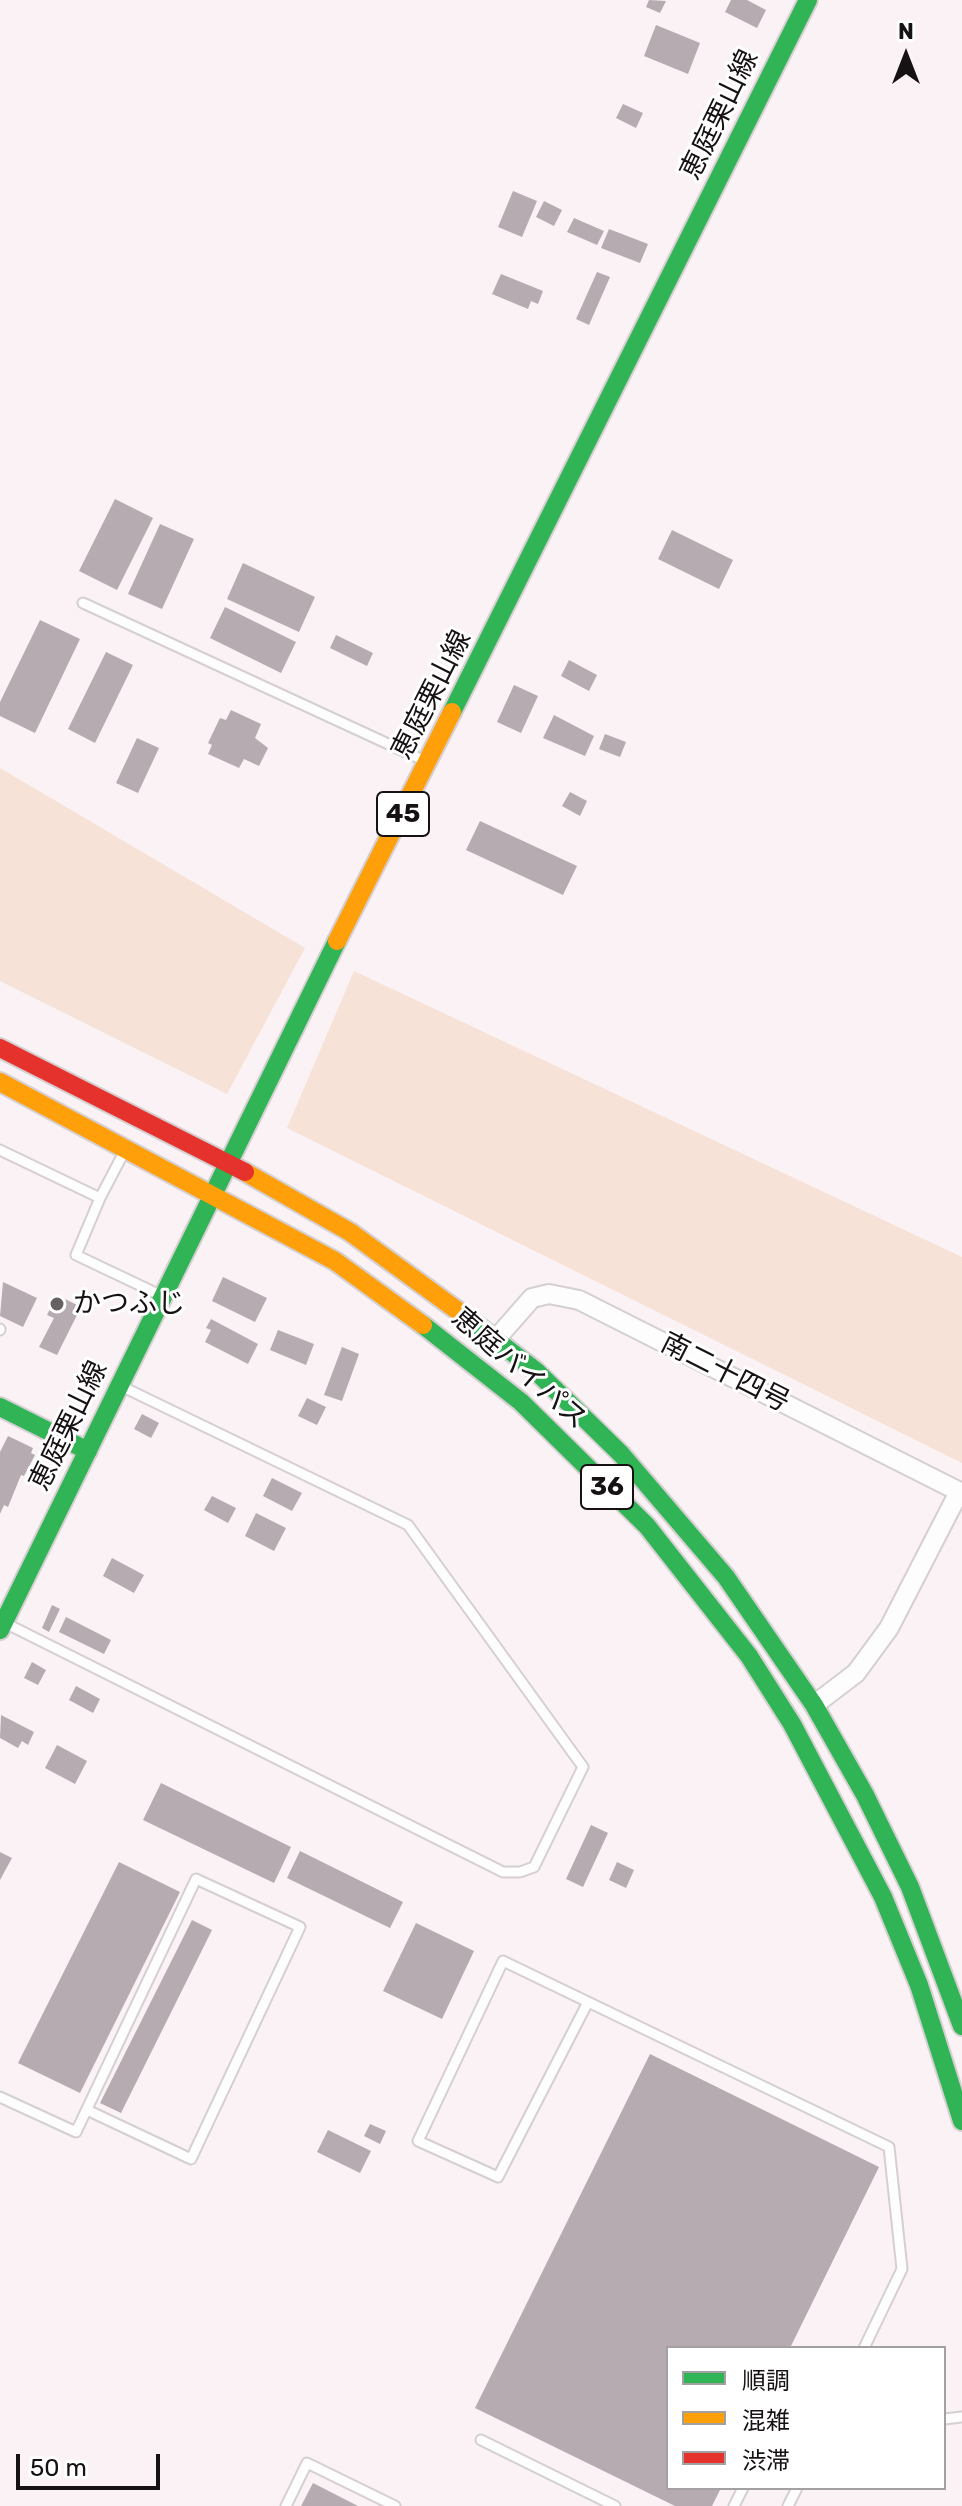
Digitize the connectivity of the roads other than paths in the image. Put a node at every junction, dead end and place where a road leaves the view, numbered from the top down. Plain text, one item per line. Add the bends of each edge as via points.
1 (808, 0) edge
2 (83, 603) dead end
3 (429, 763) junction
4 (0, 1048) edge
5 (5, 1088) edge
6 (126, 1148) junction
7 (0, 1150) edge
8 (228, 1162) junction
9 (211, 1193) junction
10 (100, 1198) junction
11 (162, 1296) junction
12 (496, 1339) junction
13 (120, 1385) junction
14 (0, 1407) edge
15 (88, 1451) junction
16 (961, 1493) edge
17 (2, 1626) edge
18 (814, 1705) junction
19 (588, 2002) junction
20 (962, 2026) edge
21 (0, 2097) edge
22 (87, 2110) junction
23 (962, 2121) edge
24 (865, 2346) edge
25 (481, 2440) dead end
26 (286, 2506) edge
27 (395, 2506) edge
28 (615, 2506) edge

1 - 3 main road, 恵庭栗山線 / 45
2 - 3 lane
3 - 8 main road, 恵庭栗山線 / 45
4 - 8 main road, 恵庭バイパス / 36
5 - 6 main road, 恵庭バイパス / 36
6 - 9 main road, 恵庭バイパス / 36
6 - 10 lane
7 - 10 lane
8 - 9 main road, 恵庭栗山線 / 45
8 - 12 main road, 恵庭バイパス / 36 via 350,1232
9 - 11 main road, 恵庭栗山線 / 45
9 - 23 main road, 恵庭バイパス / 36 via 335,1261 443,1339 521,1402 665,1548 749,1656 792,1724 883,1897 919,1985
10 - 11 lane via 76,1255
11 - 13 main road, 恵庭栗山線 / 45
12 - 16 street, 南二十四号 via 532,1298 549,1294 579,1300
12 - 18 main road, 恵庭バイパス / 36 via 621,1454 726,1577
13 - 15 main road, 恵庭栗山線 / 45
13 - 17 lane via 408,1525 583,1767 534,1867 503,1872
14 - 15 main road
15 - 17 main road, 恵庭栗山線 / 45
16 - 18 street via 889,1628 856,1673
18 - 20 main road, 恵庭バイパス / 36 via 910,1887
19 - 19 lane via 498,2177 418,2141 503,1961
19 - 24 lane via 889,2147 902,2269
21 - 22 lane via 76,2132
22 - 22 lane via 196,1879 300,1927 191,2159
25 - 28 lane
26 - 27 lane via 307,2463

